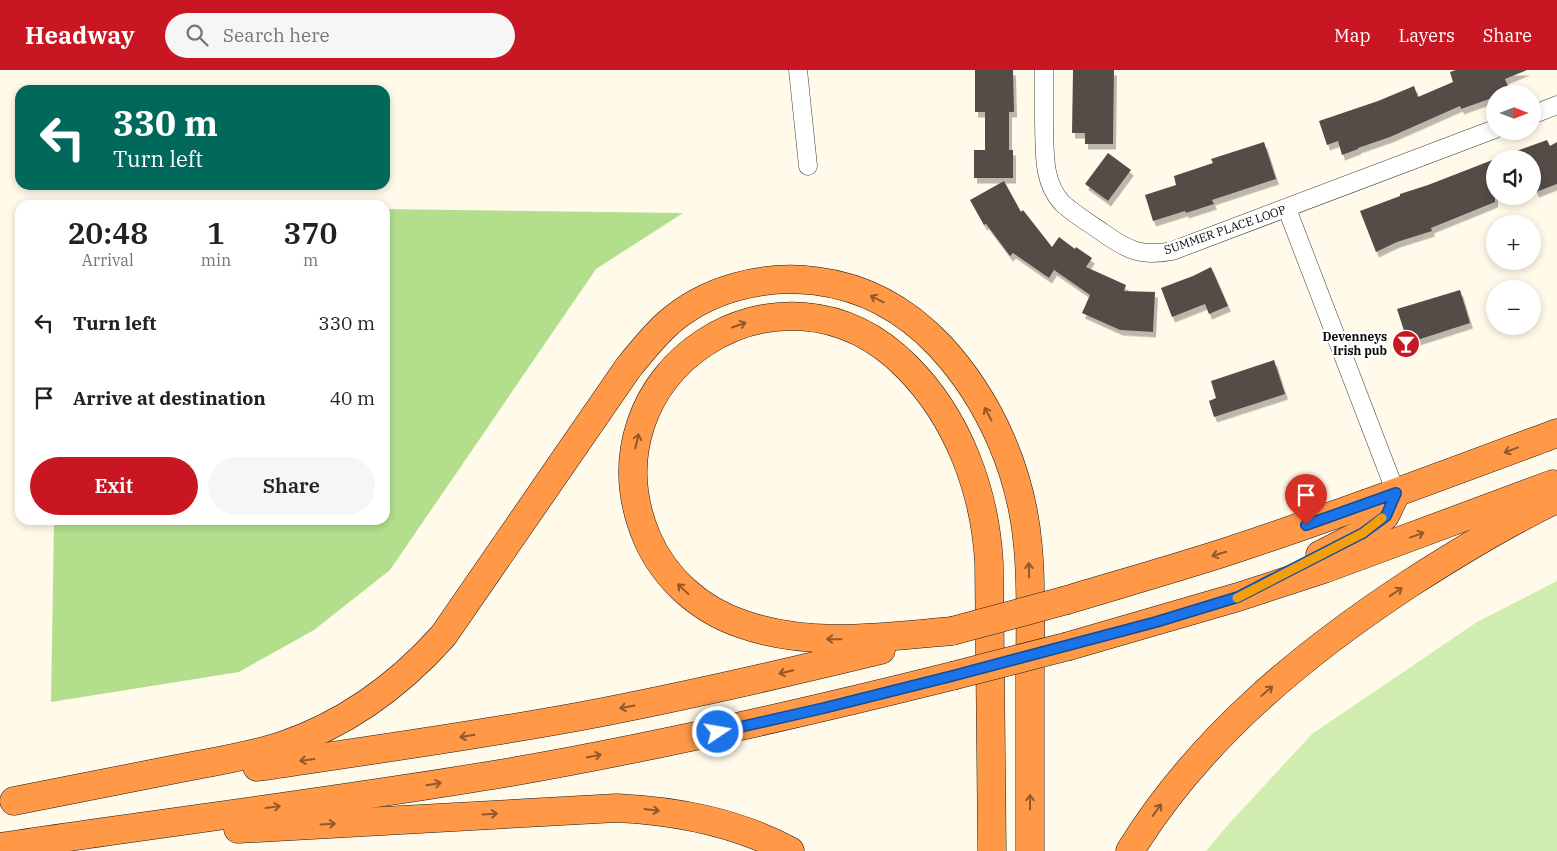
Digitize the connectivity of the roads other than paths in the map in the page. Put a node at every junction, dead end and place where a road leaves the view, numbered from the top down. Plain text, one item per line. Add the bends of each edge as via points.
1 (798, 70) edge
2 (1044, 70) edge
3 (1557, 105) edge
4 (1541, 111) edge
5 (1486, 132) edge
6 (808, 166) dead end
7 (1287, 209) junction
8 (1557, 433) edge
9 (1557, 483) edge
10 (1396, 493) junction
11 (1557, 499) edge
12 (1238, 597) junction
13 (952, 632) junction
14 (7, 802) edge
15 (69, 837) junction
16 (0, 847) edge
17 (790, 851) edge
18 (992, 851) edge
19 (1030, 851) edge
20 (1130, 851) edge

1 - 6 street
2 - 7 street, SUMMER PLACE LOOP via 1045,164 1050,185 1063,203 1120,245 1132,251 1159,253
3 - 4 street
5 - 7 street, SUMMER PLACE LOOP
7 - 10 street
8 -> 10 highway
12 -> 9 highway
10 - 12 highway via 1386,516 1363,533
10 -> 13 highway, bridge via 1225,553
20 -> 11 highway via 1199,758 1286,674 1424,574
15 -> 12 highway, bridge via 433,784 760,723 1069,646
13 -> 14 highway via 738,683 572,718
13 -> 18 highway via 848,639 795,637 750,627 719,615 680,587 651,547 635,501 632,477 640,425 662,381 676,365 707,339 739,324 792,315 827,320 862,332 886,348 918,378 944,416 971,470 987,533
19 -> 14 highway via 1028,546 1017,486 1002,443 964,376 913,321 856,290 828,282 792,279 728,289 688,308 646,345 443,636 408,673 386,690 335,722 282,746
15 - 16 highway
15 -> 17 highway via 617,808 652,810 726,824

